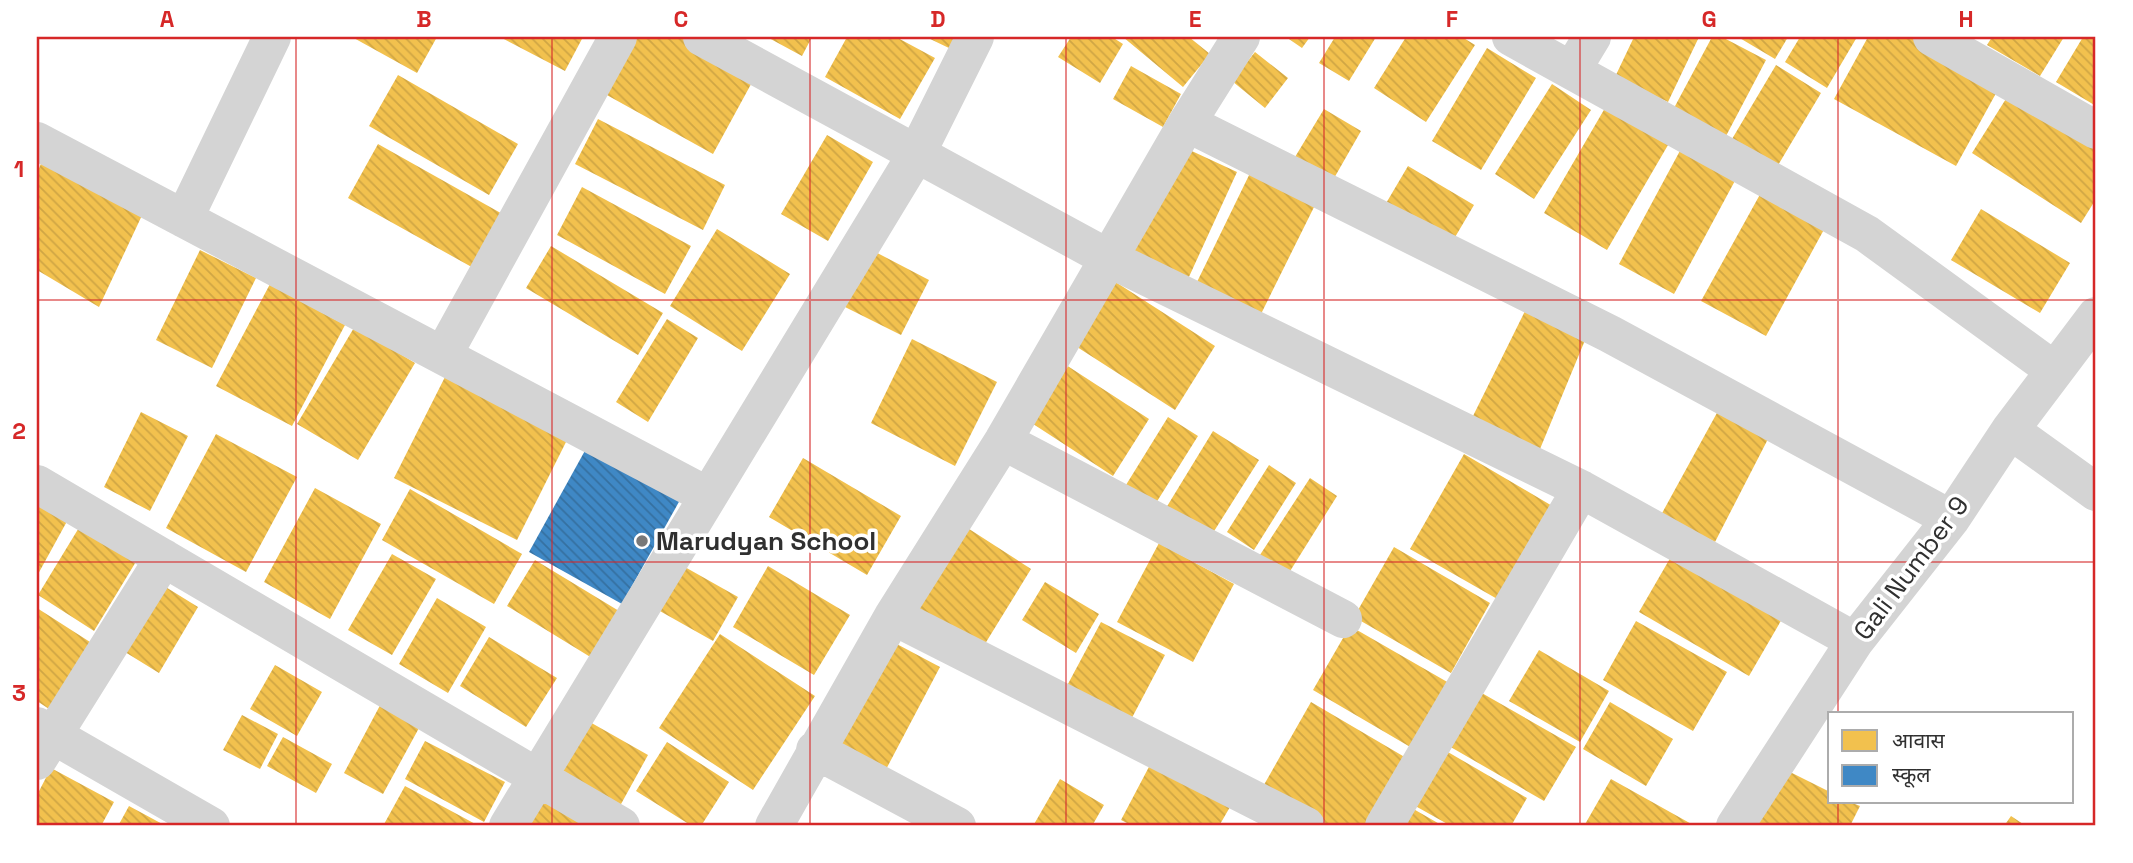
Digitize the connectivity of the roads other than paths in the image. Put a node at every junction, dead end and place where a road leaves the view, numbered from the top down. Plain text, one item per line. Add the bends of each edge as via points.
1 (272, 37) edge
2 (618, 37) edge
3 (702, 37) edge
4 (975, 37) edge
5 (1241, 37) edge
6 (1511, 37) edge
7 (1592, 37) edge
8 (1932, 37) edge
9 (1572, 70) junction
10 (1187, 123) junction
11 (2096, 130) edge
12 (37, 141) edge
13 (917, 153) junction
14 (184, 219) junction
15 (1110, 259) junction
16 (2096, 316) edge
17 (443, 355) junction
18 (2054, 370) junction
19 (2010, 430) junction
20 (1003, 441) junction
21 (37, 484) edge
22 (1581, 489) junction
23 (2096, 492) edge
24 (708, 496) junction
25 (1951, 519) junction
26 (164, 558) junction
27 (893, 616) junction
28 (1343, 619) dead end
29 (1854, 641) junction
30 (42, 740) edge
31 (815, 750) junction
32 (538, 777) junction
33 (211, 826) edge
34 (508, 826) edge
35 (621, 826) edge
36 (774, 826) edge
37 (957, 826) edge
38 (1306, 826) edge
39 (1384, 826) edge
40 (1735, 826) edge

1 - 14 street
2 - 17 street
3 - 13 street
4 - 13 street
5 - 10 street
6 - 9 street
7 - 9 street
8 - 11 street
9 - 18 street via 1867,234
10 - 15 street
10 - 25 street via 1610,334
12 - 14 street
13 - 15 street
13 - 24 street
14 - 17 street
15 - 20 street
15 - 22 street
16 - 18 street, Gali Number 9
17 - 24 street
18 - 19 street, Gali Number 9
19 - 23 street
19 - 25 street, Gali Number 9
20 - 27 street
20 - 28 street
21 - 26 street
22 - 29 street
22 - 39 street
24 - 32 street
25 - 29 street, Gali Number 9
26 - 30 street
26 - 32 street
27 - 31 street
27 - 38 street
29 - 40 street, Gali Number 9
30 - 33 street
31 - 36 street
31 - 37 street
32 - 34 street
32 - 35 street

